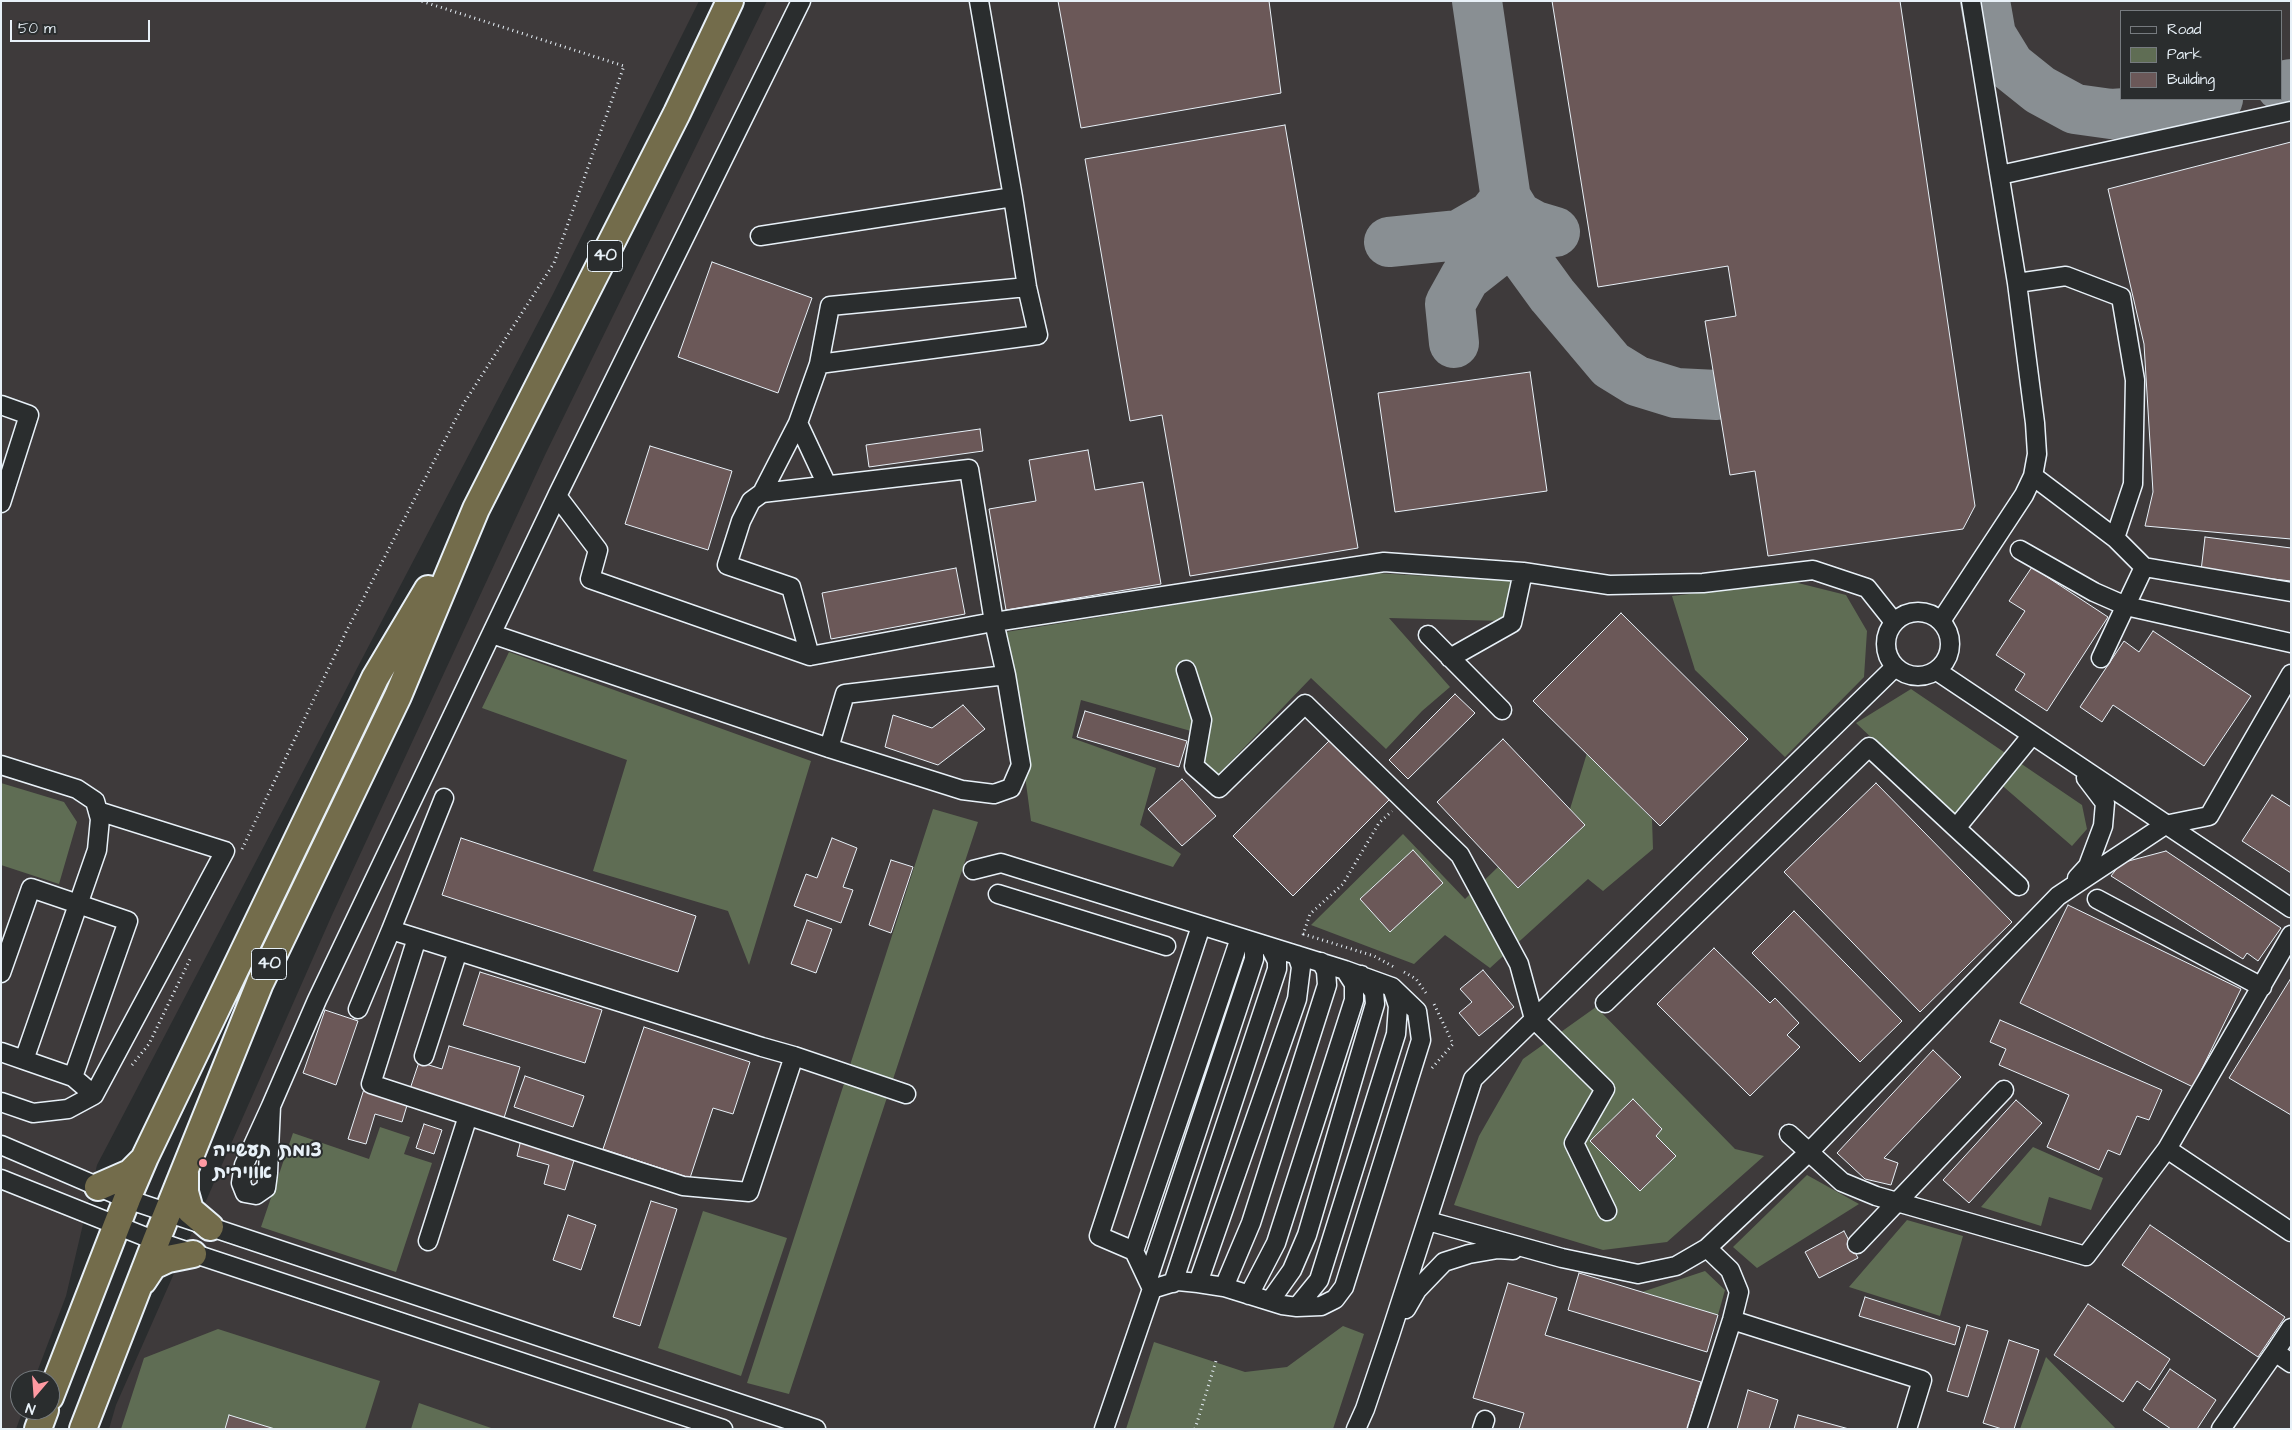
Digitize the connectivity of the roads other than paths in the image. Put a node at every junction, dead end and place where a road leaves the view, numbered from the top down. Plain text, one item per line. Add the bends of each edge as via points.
1 (730, 1) edge
2 (801, 1) edge
3 (979, 1) edge
4 (1971, 1) edge
5 (2291, 112) edge
6 (2000, 176) junction
7 (1013, 196) junction
8 (760, 236) dead end
9 (2017, 282) junction
10 (1027, 287) junction
11 (819, 364) junction
12 (1, 405) edge
13 (798, 423) junction
14 (2034, 476) junction
15 (828, 485) junction
16 (762, 493) junction
17 (557, 496) junction
18 (1, 503) edge
19 (476, 509) junction
20 (2115, 538) junction
21 (2020, 550) dead end
22 (2144, 567) junction
23 (1523, 572) junction
24 (2291, 592) edge
25 (2126, 606) junction
26 (1941, 620) junction
27 (994, 622) junction
28 (1894, 622) junction
29 (492, 634) junction
30 (1428, 635) dead end
31 (2291, 643) edge
32 (810, 656) junction
33 (1450, 658) junction
34 (2100, 658) dead end
35 (1895, 667) junction
36 (1186, 670) dead end
37 (1937, 671) junction
38 (2291, 674) edge
39 (1006, 675) junction
40 (1502, 710) dead end
41 (2032, 735) junction
42 (829, 748) junction
43 (1, 764) edge
44 (2074, 764) junction
45 (444, 798) dead end
46 (98, 811) junction
47 (2165, 825) junction
48 (1956, 828) junction
49 (973, 870) dead end
50 (2019, 886) dead end
51 (2065, 892) junction
52 (998, 894) dead end
53 (2097, 900) dead end
54 (78, 904) junction
55 (2291, 908) edge
56 (1201, 926) junction
57 (391, 930) junction
58 (2291, 935) edge
59 (417, 938) junction
60 (1255, 942) junction
61 (1166, 946) dead end
62 (458, 951) junction
63 (1297, 955) junction
64 (1321, 962) junction
65 (1353, 972) junction
66 (1, 973) edge
67 (2262, 986) junction
68 (1392, 987) junction
69 (1605, 1003) dead end
70 (358, 1010) dead end
71 (1534, 1019) junction
72 (1, 1052) edge
73 (424, 1056) dead end
74 (794, 1056) junction
75 (24, 1060) junction
76 (73, 1077) junction
77 (2004, 1090) dead end
78 (906, 1094) dead end
79 (94, 1095) junction
80 (1, 1102) edge
81 (271, 1106) dead end
82 (468, 1116) junction
83 (1789, 1134) dead end
84 (1, 1145) edge
85 (2167, 1149) junction
86 (1809, 1152) junction
87 (145, 1157) junction
88 (185, 1169) junction
89 (1, 1179) edge
90 (98, 1187) junction
91 (127, 1199) junction
92 (1897, 1202) junction
93 (1608, 1211) dead end
94 (167, 1212) junction
95 (1428, 1221) junction
96 (116, 1226) junction
97 (210, 1227) junction
98 (2291, 1232) edge
99 (156, 1241) junction
100 (428, 1241) dead end
101 (1857, 1244) dead end
102 (1707, 1248) junction
103 (1134, 1251) junction
104 (1539, 1252) junction
105 (194, 1254) junction
106 (1173, 1283) junction
107 (1198, 1283) junction
108 (1150, 1284) junction
109 (1224, 1287) junction
110 (137, 1290) junction
111 (1249, 1295) junction
112 (1270, 1301) junction
113 (1297, 1307) junction
114 (1732, 1320) junction
115 (2291, 1328) edge
116 (1390, 1335) junction
117 (2275, 1352) junction
118 (2291, 1363) edge
119 (60, 1371) edge
120 (83, 1429) edge
121 (723, 1429) edge
122 (816, 1429) edge
123 (1104, 1429) edge
124 (1356, 1429) edge
125 (1696, 1429) edge
126 (1906, 1429) edge
127 (2221, 1429) edge

1 - 19 highway, 40 via 677,113
2 - 17 street
3 - 7 street
4 - 6 street
5 - 6 street
6 - 9 street
7 - 8 street
7 - 10 street
9 - 14 street via 2035,423 2037,454
9 - 20 street via 2066,276 2122,298 2135,380 2133,484
10 - 11 street via 830,306
10 - 11 street via 1038,335
11 - 13 street
12 - 18 street via 29,415
13 - 15 street
13 - 16 street
14 - 20 street
14 - 26 street
15 - 16 street
15 - 27 street via 969,469
16 - 32 street via 751,501 740,521 727,565 792,586
17 - 29 street
17 - 32 street via 598,550 590,579
19 - 87 highway, 40 via 375,678
19 - 88 highway, 40 via 398,696 260,983
20 - 22 street
21 - 25 street via 2094,592
22 - 24 street
22 - 25 street
23 - 27 street via 1384,562
23 - 28 street via 1609,585 1704,583 1813,570 1867,588
23 - 33 street via 1512,623
25 - 31 street
25 - 34 street
26 - 28 street via 1917,612
26 - 37 street via 1951,646 1949,656
27 - 32 street
27 - 39 street
28 - 35 street via 1886,645 1888,657
29 - 42 street
29 - 81 street via 317,1000
30 - 33 street
33 - 40 street
35 - 37 street via 1904,674 1915,676 1927,676
35 - 71 street
36 - 71 street via 1202,720 1194,766 1219,788 1305,704 1460,855 1519,964
37 - 41 street
38 - 47 street via 2209,816
39 - 42 street via 845,694
39 - 42 street via 1021,765 1011,788 994,794 962,790
41 - 44 street
41 - 48 street
43 - 46 street via 77,789 95,801
44 - 47 street
44 - 51 street via 2105,803 2103,826 2088,866
45 - 57 street
46 - 54 street via 97,850
46 - 79 street via 226,851
47 - 51 street
47 - 55 street
48 - 50 street
48 - 69 street via 1869,747
49 - 56 street via 1001,863
51 - 86 street
52 - 61 street
53 - 67 street
54 - 66 street via 31,888
54 - 75 street
54 - 76 street via 128,921
56 - 60 street
56 - 103 street via 1099,1236
57 - 59 street
57 - 70 street
58 - 67 street
59 - 62 street
59 - 82 street via 371,1084
60 - 63 street
60 - 103 street
60 - 106 street via 1277,961 1277,969
60 - 108 street via 1254,959
62 - 73 street
62 - 74 street
63 - 64 street
63 - 107 street via 1301,967 1297,998
64 - 65 street
64 - 109 street via 1327,985 1251,1223
65 - 68 street
65 - 111 street via 1354,1000 1276,1243
65 - 112 street via 1374,992 1375,1004 1307,1235 1292,1270
67 - 85 street
68 - 113 street via 1398,1006 1396,1034 1319,1280
68 - 113 street via 1417,1012 1421,1040 1344,1287 1335,1300 1321,1306
71 - 93 street via 1605,1088 1574,1143
71 - 95 street via 1473,1079
72 - 75 street
74 - 78 street
74 - 82 street via 749,1192 683,1186
75 - 76 street
76 - 79 street
77 - 92 street
79 - 80 street via 68,1109 33,1113
82 - 100 street
83 - 86 street
84 - 90 street
85 - 92 street via 2086,1256
85 - 98 street
86 - 92 street via 1842,1182
86 - 102 street
87 - 90 highway via 130,1173
87 - 91 highway, 40
88 - 94 highway, 40
88 - 97 highway via 185,1192 190,1210
89 - 96 street
90 - 91 street
91 - 94 street
91 - 96 highway, 40
92 - 101 street
94 - 97 street
94 - 99 highway, 40
95 - 104 street
95 - 116 street
96 - 99 street
96 - 119 highway, 40
97 - 122 street
99 - 105 street
99 - 110 highway, 40
102 - 104 street via 1676,1266 1638,1274
102 - 114 street via 1730,1270 1739,1292
103 - 108 street
104 - 116 street via 1498,1249 1444,1262 1417,1290
105 - 110 highway via 168,1259 153,1266
105 - 121 street
106 - 107 street
106 - 108 street
107 - 109 street
108 - 123 street
109 - 111 street
110 - 120 highway, 40
111 - 112 street
112 - 113 street
114 - 125 street
114 - 126 street via 1922,1380
115 - 117 street
116 - 124 street
117 - 118 street
117 - 127 street

